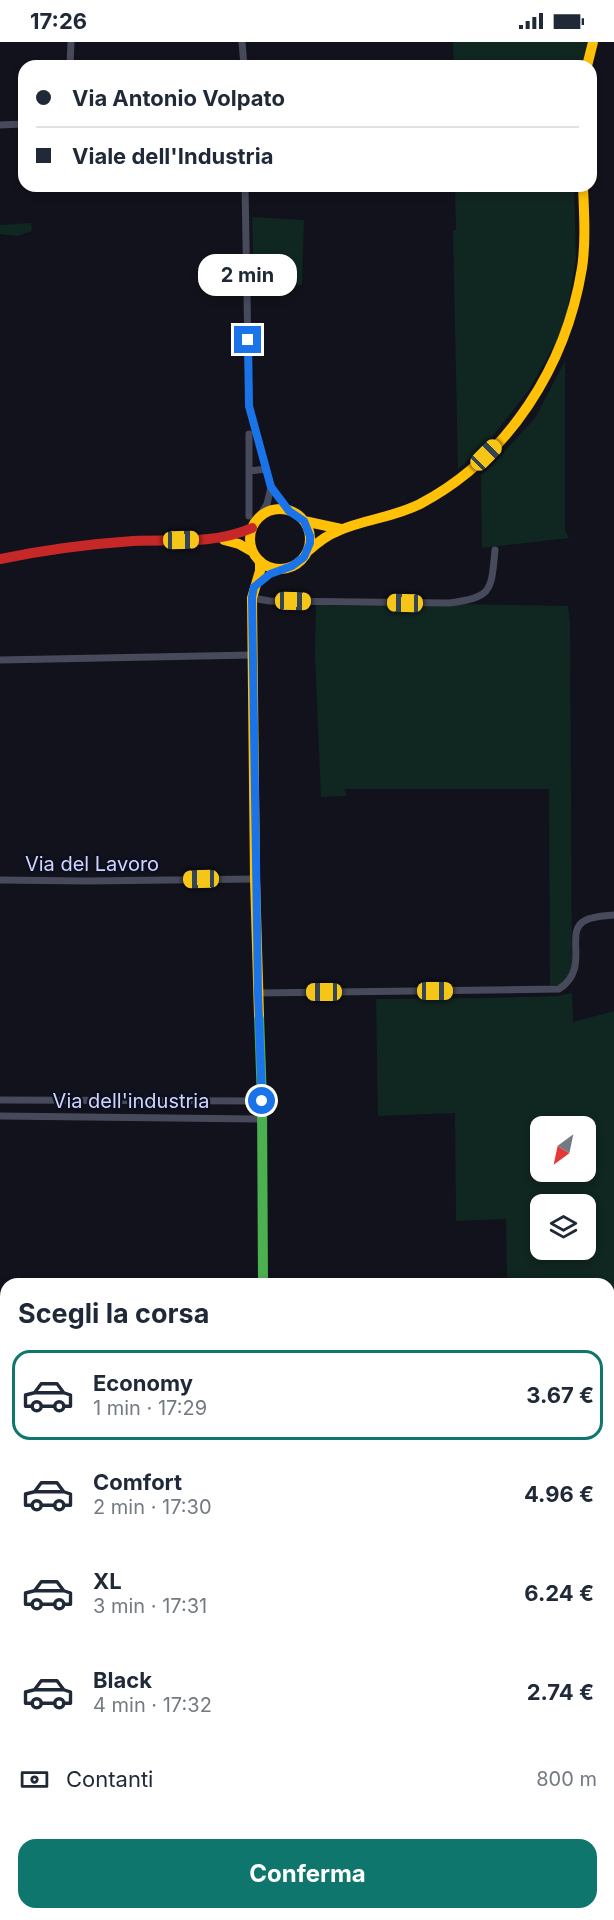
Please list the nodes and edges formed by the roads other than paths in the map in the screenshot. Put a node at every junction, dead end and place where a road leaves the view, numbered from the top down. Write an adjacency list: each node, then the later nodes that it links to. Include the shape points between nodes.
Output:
1 (71, 42): 4 (street)
2 (242, 42): 5 (street)
3 (593, 42): 6 (main road)
4 (70, 60)
5 (244, 60)
6 (588, 60)
7 (0, 124): 8 (street)
8 (18, 124)
9 (245, 192): 12 (street, via 249,406)
10 (583, 192): 18 (main road, via 582,268 574,302 562,343 523,416 477,465 431,497 404,512)
11 (249, 434): 13 (street)
12 (266, 469): 13 (street); 14 (street)
13 (249, 471): 16 (street)
14 (271, 487): 15 (street); 16 (street, via 267,504)
15 (289, 511): 16 (main road, via 273,510); 17 (main road)
16 (253, 521): 19 (main road, via 238,536); 22 (main road)
17 (304, 521): 18 (main road); 21 (main road, via 310,536)
18 (341, 529): 21 (main road)
19 (221, 539): 22 (main road); 23 (main road, via 121,542)
20 (495, 550): 26 (street, via 488,591 468,600 270,601)
21 (308, 551): 25 (main road)
22 (253, 552): 24 (main road)
23 (0, 559)
24 (260, 561): 25 (main road, via 275,568); 26 (main road)
25 (292, 566): 26 (main road, via 270,574)
26 (253, 592): 27 (main road)
27 (252, 655): 28 (street); 29 (main road)
28 (0, 660)
29 (255, 879): 30 (street, Via del Lavoro); 32 (main road)
30 (0, 880)
31 (614, 915): 32 (street, via 580,923 573,977 559,989)
32 (258, 993): 34 (main road)
33 (0, 1100): 34 (street, Via dell'industria)
34 (262, 1101): 36 (main road)
35 (0, 1116): 36 (street, Via dell'industria)
36 (262, 1119): 37 (main road)
37 (263, 1278)

